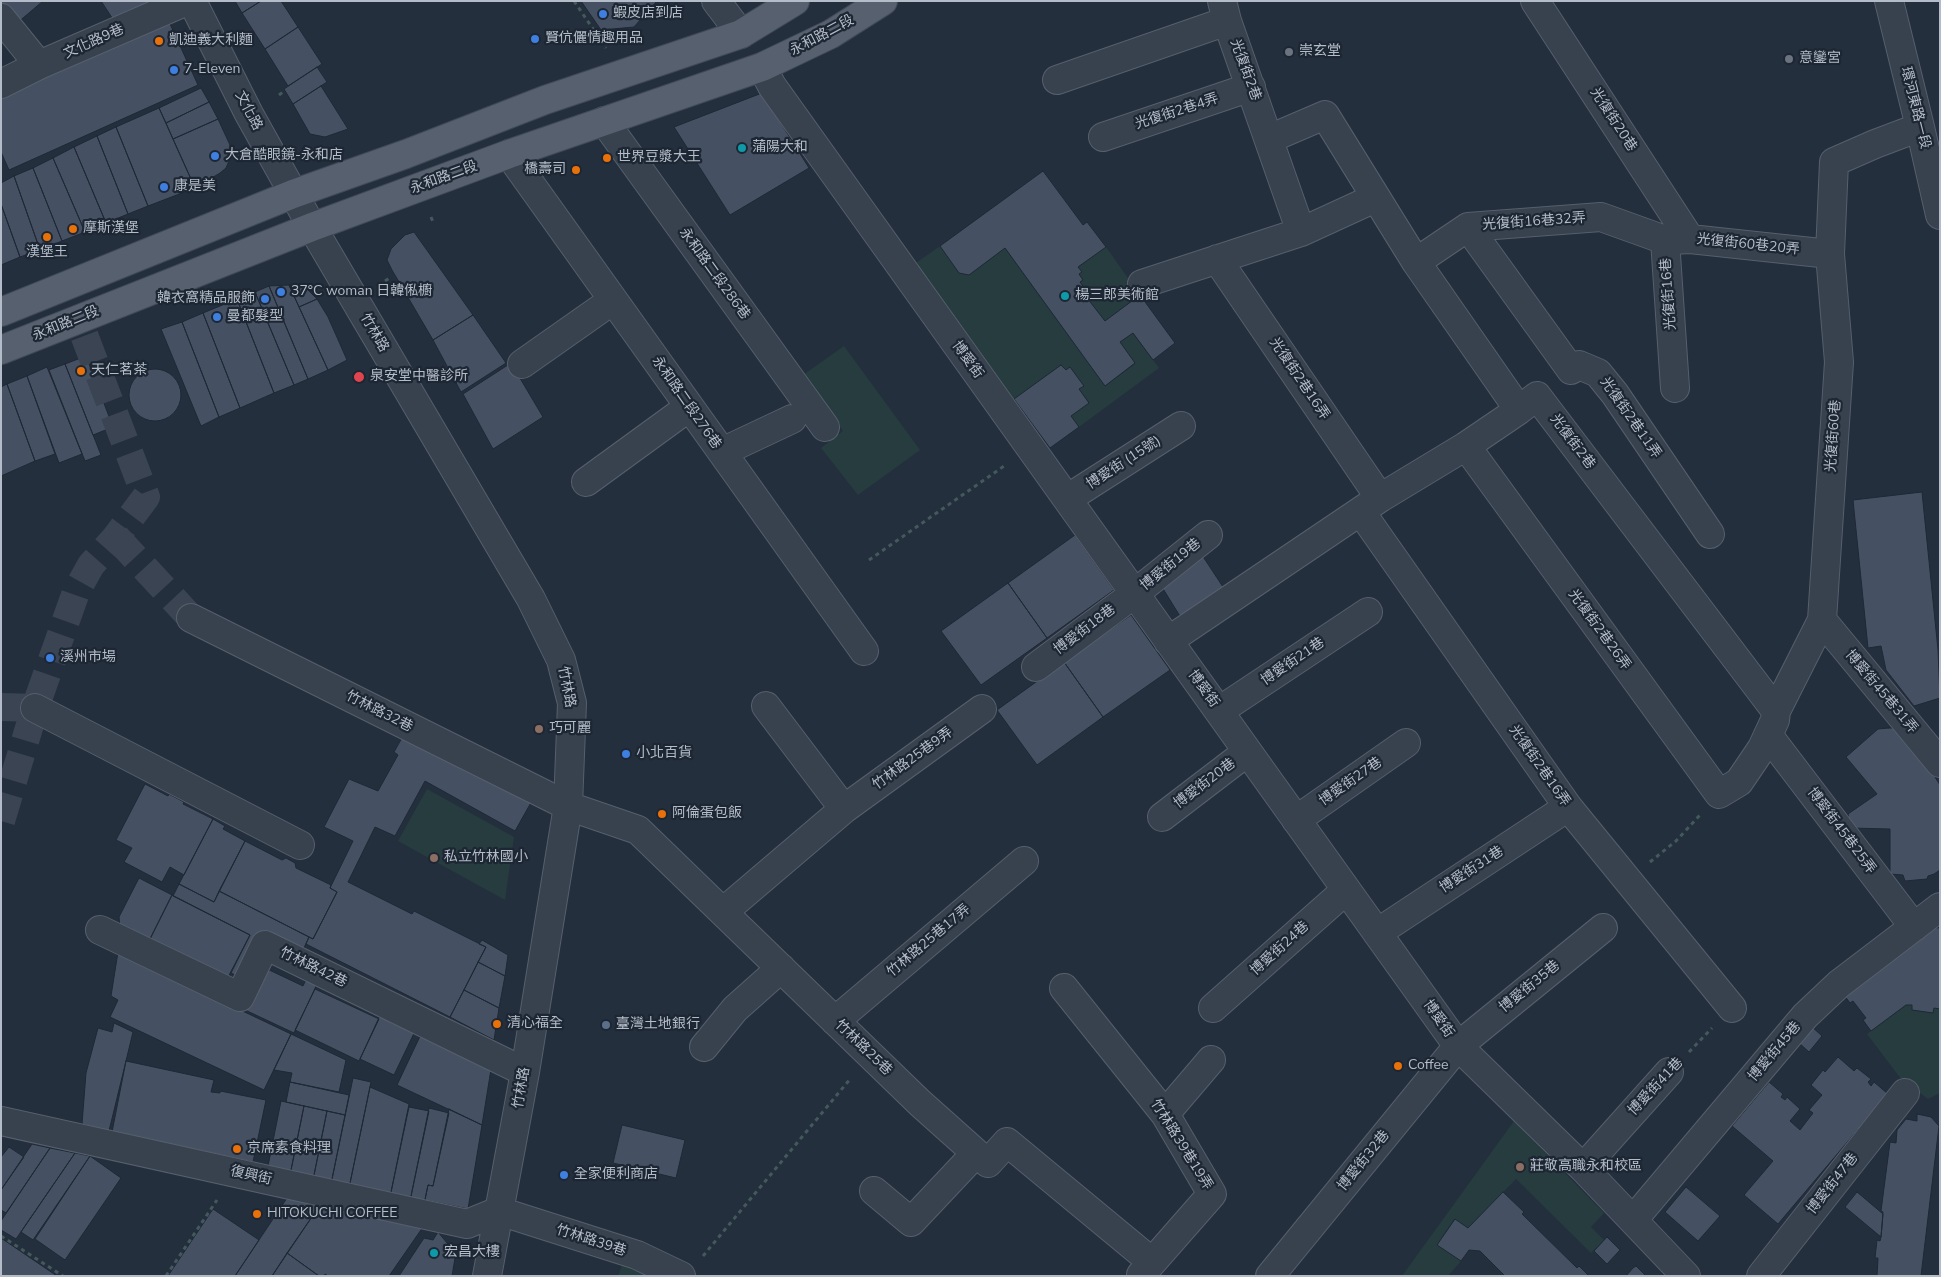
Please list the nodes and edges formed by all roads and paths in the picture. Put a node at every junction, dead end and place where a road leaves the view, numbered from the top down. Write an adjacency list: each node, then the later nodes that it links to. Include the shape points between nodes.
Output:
1 (574, 1): 13 (path)
2 (716, 1): 10 (street)
3 (883, 1): 12 (main road, 永和路二段, via 831,34)
4 (1535, 1): 33 (street, 光復街20巷)
5 (1889, 1): 20 (street, 環河東路一段)
6 (197, 3): 11 (street, 文化路9巷); 24 (street, 文化路, via 249,114)
7 (790, 4): 10 (main road)
8 (1225, 11): 14 (street); 16 (street, 光復街2巷)
9 (1, 18): 11 (street)
10 (741, 34): 13 (main road)
11 (40, 65): 15 (street, 文化路9巷)
12 (762, 67): 19 (main road, 永和路二段); 52 (street, 博愛街, via 772,86)
13 (625, 74): 24 (main road, via 545,100)
14 (1057, 80)
15 (1, 84)
16 (1251, 87): 21 (street, 光復街2巷4弄); 22 (street, 光復街2巷)
17 (283, 92): 18 (path)
18 (279, 95)
19 (604, 121): 23 (main road, 永和路二段); 50 (street, 永和路二段286巷)
20 (1920, 127): 26 (street, 環河東路一段); 34 (street, 光復街60巷, via 1834,162)
21 (1103, 137)
22 (1269, 139): 25 (street, 光復街2巷, via 1325,115); 32 (street, 光復街2巷)
23 (509, 154): 30 (main road, 永和路二段); 40 (street, 永和路二段276巷)
24 (293, 194): 30 (street, 竹林路); 41 (main road)
25 (1375, 198): 32 (street); 36 (street, 光復街2巷)
26 (1940, 215)
27 (431, 217): 29 (path)
28 (1600, 217): 31 (street, 光復街16巷32弄); 33 (street, 光復街16巷)
29 (433, 222)
30 (312, 227): 42 (main road, 永和路二段); 76 (street, 竹林路, via 532,599 561,660 572,703)
31 (1468, 227): 36 (street); 44 (street)
32 (1301, 232): 35 (street)
33 (1678, 240): 34 (street, 光復街60巷20弄); 45 (street, 光復街16巷)
34 (1830, 254): 63 (street, 光復街60巷, via 1839,362)
35 (1217, 259): 39 (street); 56 (street, 光復街2巷16弄)
36 (1416, 262): 46 (street, 光復街2巷)
37 (391, 277): 38 (path)
38 (385, 281)
39 (1142, 284)
40 (613, 300): 43 (street); 47 (street, 永和路二段276巷)
41 (1, 312)
42 (1, 350)
43 (522, 364)
44 (1571, 370): 46 (street); 57 (street, 光復街2巷11弄, via 1579,364 1598,373)
45 (1676, 388)
46 (1528, 403): 51 (street); 71 (street, 光復街2巷)
47 (690, 407): 53 (street, 永和路二段276巷); 54 (street)
48 (792, 419): 53 (street)
49 (1181, 426): 55 (street, 博愛街 (15號))
50 (825, 427)
51 (1466, 446): 56 (street); 75 (street, 光復街2巷26弄)
52 (1030, 448): 55 (street, 博愛街); 59 (path)
53 (722, 452): 65 (street, 永和路二段276巷)
54 (586, 482)
55 (1067, 500): 60 (street, 博愛街)
56 (1370, 505): 64 (street); 77 (street, 光復街2巷16弄)
57 (1710, 534)
58 (1208, 535): 60 (street, 博愛街19巷)
59 (868, 560)
60 (1134, 594): 64 (street, 博愛街); 66 (street, 博愛街18巷)
61 (1368, 612): 70 (street, 博愛街21巷)
62 (191, 618): 76 (street, 竹林路32巷)
63 (1822, 620): 71 (street, 光復街60巷); 74 (street, 博愛街45巷31弄)
64 (1168, 641): 70 (street, 博愛街)
65 (864, 652)
66 (1036, 667)
67 (766, 706): 78 (street)
68 (35, 708): 81 (street)
69 (982, 708): 78 (street, 竹林路25巷9弄)
70 (1218, 711): 73 (street, 博愛街)
71 (1772, 723): 75 (street, 光復街60巷, via 1762,748); 87 (street, 博愛街45巷25弄)
72 (1406, 743): 80 (street, 博愛街27巷)
73 (1247, 752): 79 (street, 博愛街20巷); 80 (street, 博愛街)
74 (1940, 763)
75 (1729, 788): 83 (path)
76 (568, 806): 86 (street, 竹林路25巷, via 638,830); 100 (street, 竹林路)
77 (1568, 807): 83 (street, 光復街2巷16弄); 90 (street, 博愛街31巷)
78 (844, 809): 86 (street, 竹林路25巷9弄)
79 (1162, 817)
80 (1296, 820): 84 (street, 博愛街)
81 (300, 845)
82 (1024, 861): 95 (street, 竹林路25巷17弄)
83 (1628, 881): 94 (street, 光復街2巷16弄)
84 (1346, 890): 90 (street, 博愛街); 93 (street, 博愛街24巷)
85 (1940, 907): 87 (street, 博愛街45巷)
86 (723, 912): 91 (street, 竹林路25巷)
87 (1914, 927): 110 (street, 博愛街45巷, via 1839,984 1805,1016)
88 (1603, 928): 96 (street, 博愛街35巷)
89 (100, 930): 100 (street, 竹林路42巷, via 240,998 265,945)
90 (1377, 933): 96 (street, 博愛街)
91 (781, 968): 95 (street, 竹林路25巷); 97 (street, via 735,1009)
92 (1064, 988): 103 (street, 竹林路39巷19弄)
93 (1213, 1008)
94 (1732, 1008): 101 (path, 博愛街41巷)
95 (835, 1021): 98 (street, 竹林路25巷)
96 (1458, 1046): 106 (street, 博愛街); 117 (street, 博愛街32巷)
97 (704, 1047)
98 (870, 1055): 105 (street, 竹林路25巷); 112 (path)
99 (1211, 1060): 103 (street)
100 (525, 1072): 109 (street, 竹林路)
101 (1669, 1072): 106 (street, 博愛街41巷)
102 (1904, 1093): 119 (street, 博愛街47巷)
103 (1165, 1114): 113 (street, 竹林路39巷19弄, via 1212,1194)
104 (1, 1121): 107 (street, 復興街)
105 (976, 1153): 108 (street, via 911,1222); 113 (street, via 988,1163 1007,1142)
106 (1583, 1168): 110 (street, 博愛街)
107 (236, 1172): 109 (street, 復興街, via 467,1224); 115 (path)
108 (874, 1191)
109 (499, 1211): 112 (street, 竹林路39巷, via 637,1255); 116 (street, 竹林路)
110 (1633, 1220): 118 (street, 博愛街)
111 (1, 1236): 114 (path)
112 (690, 1268)
113 (1146, 1269)
114 (63, 1276)
115 (166, 1276)
116 (487, 1276)
117 (1270, 1276)
118 (1686, 1276)
119 (1761, 1276)

